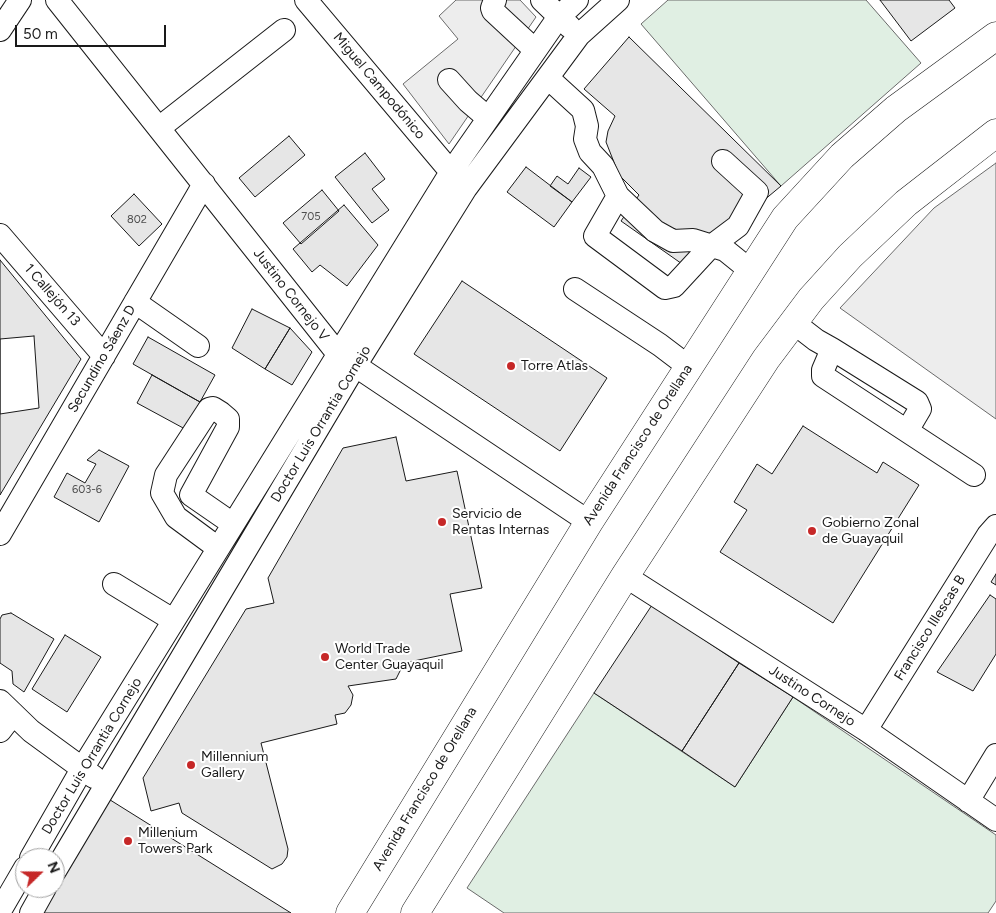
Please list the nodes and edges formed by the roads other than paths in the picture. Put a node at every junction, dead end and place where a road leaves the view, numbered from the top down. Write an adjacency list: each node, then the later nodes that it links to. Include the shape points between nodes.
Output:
1 (20, 0): 9 (street)
2 (57, 0): 17 (street, Justino Cornejo V)
3 (306, 0): 20 (street, Miguel Campodónico)
4 (495, 0): 13 (street, via 493,11)
5 (542, 0): 8 (street)
6 (577, 0): 8 (street, Doctor Luis Orrantia Cornejo)
7 (618, 0): 11 (street, Doctor Luis Orrantia Cornejo)
8 (558, 18): 11 (street); 13 (street, Doctor Luis Orrantia Cornejo)
9 (0, 30)
10 (284, 30): 17 (street)
11 (579, 35): 14 (street, Doctor Luis Orrantia Cornejo)
12 (996, 36): 25 (main road, Avenida Francisco de Orellana, via 896,108 842,156 785,218)
13 (535, 50): 16 (street, Doctor Luis Orrantia Cornejo)
14 (548, 78): 22 (street, via 583,110 587,126 585,139 590,152 603,166); 32 (street, Doctor Luis Orrantia Cornejo, via 466,188)
15 (449, 80): 16 (street)
16 (488, 118): 20 (street, Doctor Luis Orrantia Cornejo)
17 (159, 128): 21 (street, Justino Cornejo V)
18 (996, 133): 28 (main road, via 906,203 850,256)
19 (722, 161): 24 (street, via 757,192 738,226)
20 (451, 172): 32 (street, Doctor Luis Orrantia Cornejo)
21 (204, 184): 27 (street, Secundino Sáenz D); 32 (street, Justino Cornejo V)
22 (618, 196): 24 (street, via 655,232 673,241 693,240); 24 (street, via 595,236 665,288 674,286)
23 (0, 235): 31 (street, 1 Callejón 13)
24 (710, 247): 25 (street, via 725,250)
25 (751, 271): 33 (main road, Avenida Francisco de Orellana)
26 (575, 289): 33 (street)
27 (136, 302): 29 (street); 31 (street, Secundino Sáenz D)
28 (794, 323): 30 (street); 43 (main road, via 766,360)
29 (198, 346)
30 (832, 349): 34 (street, via 823,376); 34 (street, via 917,402 920,409)
31 (104, 356): 41 (street, Secundino Sáenz D)
32 (347, 360): 38 (street, Justino Cornejo V); 39 (street, Doctor Luis Orrantia Cornejo); 50 (street, Doctor Luis Orrantia Cornejo)
33 (689, 367): 38 (main road, Avenida Francisco de Orellana)
34 (907, 431): 35 (street)
35 (974, 475)
36 (191, 495): 37 (street); 37 (street, via 228,428 228,419 213,408 208,409 166,475 162,493); 39 (street)
37 (176, 517): 42 (street)
38 (589, 522): 59 (main road, Avenida Francisco de Orellana)
39 (233, 524): 42 (street, Doctor Luis Orrantia Cornejo)
40 (996, 526): 47 (street, Francisco Illescas B)
41 (0, 534)
42 (218, 548): 45 (street, Doctor Luis Orrantia Cornejo)
43 (625, 576): 47 (street, Justino Cornejo); 60 (main road)
44 (114, 584): 45 (street)
45 (173, 620): 49 (street, Doctor Luis Orrantia Cornejo)
46 (4, 715): 49 (street)
47 (866, 730): 51 (street, Justino Cornejo)
48 (996, 755): 51 (street)
49 (82, 769): 50 (street); 53 (street, Doctor Luis Orrantia Cornejo)
50 (105, 785): 54 (street, Doctor Luis Orrantia Cornejo)
51 (968, 802): 52 (street, Justino Cornejo)
52 (996, 820)
53 (37, 848)
54 (65, 854)
55 (15, 885): 57 (street)
56 (39, 898): 58 (street)
57 (0, 911)
58 (31, 913)
59 (350, 913)
60 (415, 913)

